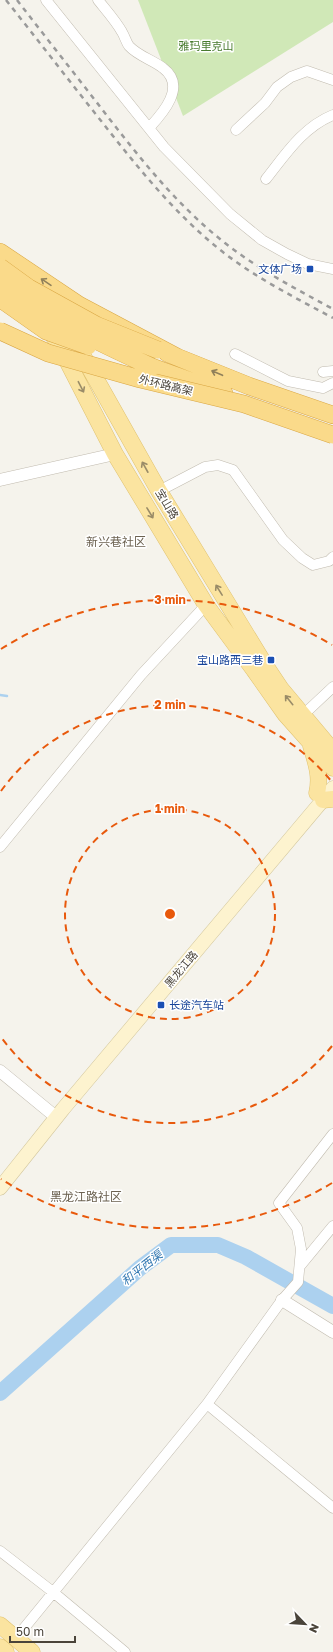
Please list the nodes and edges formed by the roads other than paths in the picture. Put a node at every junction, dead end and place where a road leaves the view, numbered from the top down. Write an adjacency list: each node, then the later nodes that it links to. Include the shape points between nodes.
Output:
1 (46, 0): 5 (street)
2 (98, 0): 5 (street, via 122,32 128,45 164,68 170,76 173,87 171,99 164,112)
3 (333, 80): 6 (street, via 307,72 291,77 277,87 265,103)
4 (333, 115): 7 (street, via 323,119 298,139)
5 (149, 128): 11 (street, via 164,147 230,214 262,240 308,264)
6 (236, 130)
7 (266, 179)
8 (0, 252): 18 (highway, one-way to 8, via 79,305)
9 (0, 260): 27 (main road, 宝山路, one-way to 9, via 58,312)
10 (0, 267): 18 (highway, bridge, via 29,288 96,325)
11 (333, 269)
12 (0, 277): 25 (main road, 宝山路, one-way to 25, via 45,323)
13 (0, 285): 19 (highway, bridge, via 90,338)
14 (0, 298): 19 (highway, bridge, via 46,331)
15 (0, 322): 22 (highway, 外环路高架, via 45,342 240,394)
16 (0, 331): 24 (highway, 外环路高架, bridge, via 48,353 244,404)
17 (235, 354): 20 (street, via 288,381 323,388)
18 (177, 357): 21 (highway, one-way to 18, via 249,386)
19 (152, 367): 23 (highway)
20 (333, 383)
21 (333, 415)
22 (333, 426)
23 (333, 430)
24 (333, 436)
25 (115, 454): 26 (street); 29 (main road, 宝山路, one-way to 29)
26 (0, 480)
27 (159, 492): 28 (street, via 205,468 218,466 232,470 283,540 302,558 313,565 329,561); 31 (main road, 宝山路, one-way to 27, via 277,683)
28 (333, 557)
29 (206, 605): 32 (main road, 宝山路, via 285,714); 37 (street, via 141,675)
30 (333, 686): 31 (street)
31 (302, 716): 33 (main road, 宝山路)
32 (310, 743): 34 (main road, 宝山路); 36 (main road)
33 (333, 751)
34 (333, 768)
35 (333, 774): 36 (main road, 黑龙江路)
36 (326, 795): 39 (main road, 黑龙江路)
37 (0, 847)
38 (0, 1071): 39 (street)
39 (53, 1114): 41 (main road, 黑龙江路); 42 (main road, 黑龙江路)
40 (333, 1134): 44 (street, via 279,1203 297,1228 301,1249)
41 (0, 1173)
42 (0, 1188)
43 (333, 1226): 44 (street)
44 (300, 1266): 45 (street, via 298,1282)
45 (282, 1300): 46 (street); 47 (street)
46 (333, 1332)
47 (207, 1404): 48 (street); 50 (street)
48 (333, 1508)
49 (0, 1551): 50 (street)
50 (53, 1592): 52 (street); 56 (street)
51 (0, 1625): 52 (main road)
52 (16, 1638): 55 (main road)
53 (0, 1647): 54 (main road)
54 (6, 1652)
55 (32, 1652)
56 (125, 1652)

